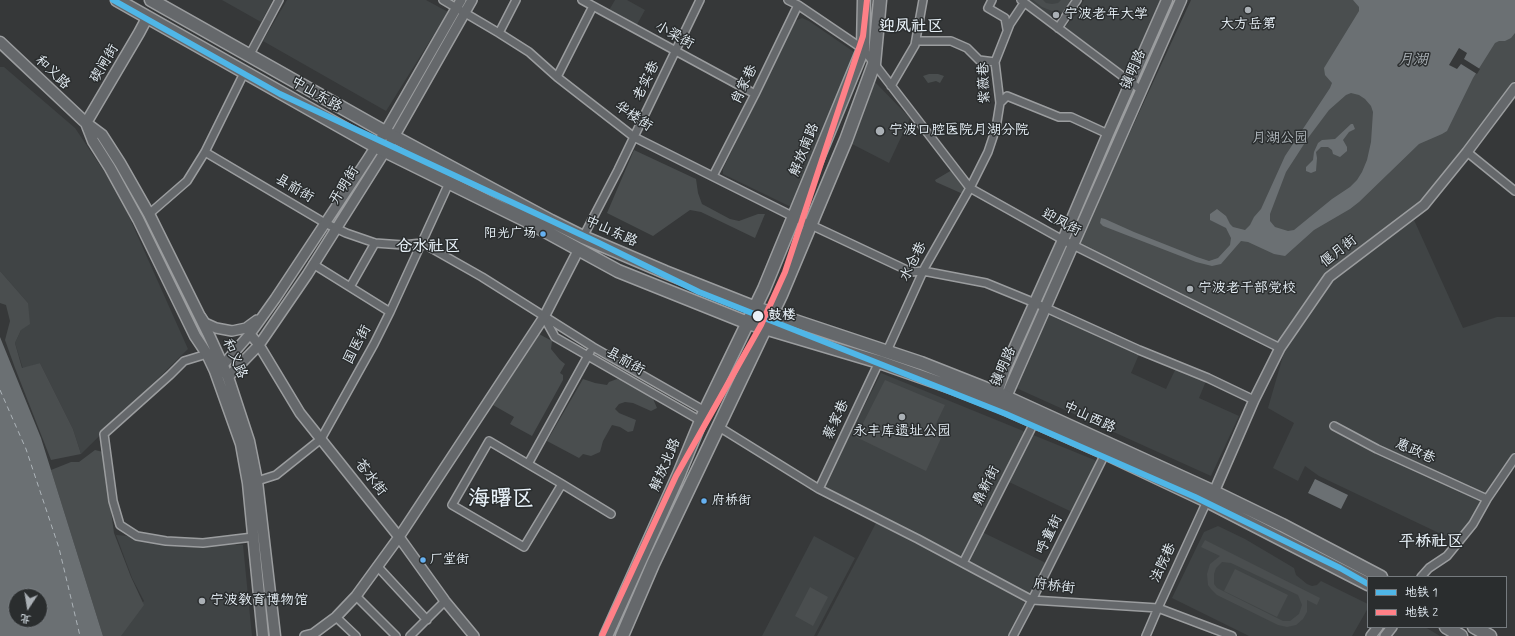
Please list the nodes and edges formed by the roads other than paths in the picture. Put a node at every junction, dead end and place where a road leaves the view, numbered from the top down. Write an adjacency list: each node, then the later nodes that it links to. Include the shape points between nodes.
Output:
1 (117, 0): 21 (main road, 中山东路)
2 (151, 0): 29 (main road, 中山东路)
3 (279, 0): 29 (street)
4 (442, 0): 20 (street, 华楼街)
5 (472, 0): 20 (street, 开明街)
6 (516, 0): 24 (street)
7 (582, 0): 19 (street, 小梁街)
8 (700, 0): 28 (street, 老实巷)
9 (788, 0): 18 (street, 迎凤街)
10 (864, 0): 27 (main road, 解放南路)
11 (880, 0): 31 (main road)
12 (923, 0): 25 (street)
13 (992, 0): 23 (street, via 988,8 1005,18)
14 (1077, 0): 22 (street)
15 (1167, 0): 34 (main road, 镇明路)
16 (1181, 0): 37 (main road, 镇明路)
17 (1023, 1): 22 (street); 23 (street, 紫薇巷)
18 (798, 5): 27 (street, 迎凤街); 38 (street, 肖家巷)
19 (593, 6): 28 (street, 小梁街); 33 (street)
20 (461, 7): 24 (street, 华楼街); 41 (street, 开明街)
21 (147, 18): 32 (main road, 中山东路); 40 (main road, 碶闸街)
22 (1058, 28): 34 (street)
23 (1008, 29): 30 (street, 紫薇巷)
24 (499, 33): 33 (street, 华楼街, via 528,52)
25 (916, 41): 30 (street, via 951,42 966,48 979,60); 35 (street)
26 (0, 42): 40 (main road, 和义路)
27 (863, 50): 31 (street, 迎凤街); 52 (main road, 解放南路)
28 (675, 52): 38 (street, 小梁街); 43 (street, 老实巷)
29 (248, 56): 41 (main road, 中山东路)
30 (994, 62): 39 (street, 紫薇巷)
31 (874, 64): 35 (street, 迎凤街); 54 (main road, via 846,140)
32 (244, 72): 44 (main road, 中山东路); 45 (street)
33 (557, 77): 43 (street, 华楼街)
34 (1130, 82): 37 (street); 42 (main road, 镇明路)
35 (891, 86): 49 (street, 迎凤街)
36 (1515, 88): 46 (street, 偃月街)
37 (1141, 90): 57 (main road, 镇明路)
38 (755, 94): 47 (street, 肖家巷)
39 (1000, 103): 42 (street, via 1007,96 1059,117 1071,117); 49 (street, 紫薇巷, via 996,128 988,152)
40 (86, 123): 51 (main road, 和义路, via 102,135); 79 (main road, 和义路, via 93,141 138,219 195,336)
41 (390, 134): 44 (street, 开明街); 56 (main road, 中山东路)
42 (1108, 134): 57 (main road, 镇明路)
43 (634, 137): 47 (street, 华楼街); 56 (street, 老实巷)
44 (380, 148): 48 (main road, 中山东路); 53 (street, 开明街); 55 (street, 开明街)
45 (205, 152): 51 (street, via 187,181); 53 (street, 县前街)
46 (1467, 152): 50 (street); 77 (street, 偃月街, via 1424,205 1329,277)
47 (713, 176): 52 (street, 华楼街)
48 (449, 183): 59 (street, 国医街); 60 (main road, 中山东路)
49 (970, 188): 57 (street, 迎凤街); 62 (street, 水仓巷)
50 (1515, 191)
51 (149, 214): 68 (main road, 和义路)
52 (794, 217): 54 (street, 华楼街); 65 (main road, 解放南路)
53 (325, 223): 55 (street, 县前街); 69 (street, 开明街)
54 (810, 225): 62 (street, 华楼街, via 911,272); 70 (main road)
55 (336, 229): 58 (street, 县前街); 61 (street, 开明街)
56 (583, 237): 65 (main road, 中山东路)
57 (1068, 242): 64 (main road, 镇明路); 66 (main road, 镇明路); 77 (street, 迎凤街)
58 (374, 243): 59 (street, 县前街); 63 (street)
59 (422, 243): 67 (street, 国医街); 71 (street, 县前街, via 482,277)
60 (579, 249): 71 (street); 72 (main road, 中山东路, via 618,271)
61 (313, 264): 63 (street); 75 (street, 开明街)
62 (923, 271): 64 (street, 华楼街, via 986,283); 78 (street, 水仓巷)
63 (350, 287): 67 (street)
64 (1035, 303): 66 (street, 华楼街); 84 (main road, 镇明路)
65 (756, 308): 70 (main road, 中山东路); 72 (main road, 解放北路)
66 (1045, 308): 84 (main road, 镇明路); 85 (street, 华楼街)
67 (390, 312): 90 (street, 国医街)
68 (199, 314): 69 (street, via 205,323 232,331 246,328); 82 (main road, 和义路)
69 (264, 314): 74 (street, 开明街)
70 (772, 314): 73 (main road); 78 (main road, 中山西路)
71 (544, 317): 76 (street, 县前街); 80 (street, 县前街, via 555,337); 101 (street)
72 (748, 323): 73 (main road, 中山东路); 86 (main road, 解放北路)
73 (765, 329): 81 (main road, 中山西路); 89 (main road)
74 (250, 334): 75 (street, 苍水街); 82 (street, 开明街)
75 (259, 344): 83 (street, 开明街); 90 (street, 苍水街, via 300,413)
76 (593, 347): 80 (street); 86 (street, 县前街)
77 (1280, 348): 85 (street, 偃月街)
78 (887, 351): 84 (main road, 中山西路, via 961,378)
79 (207, 354): 94 (main road, 和义路); 100 (street, via 184,361 104,434 113,501 120,525 137,536 203,543)
80 (588, 356): 86 (street, 县前街); 93 (street)
81 (879, 362): 84 (main road, 中山西路, via 956,389); 96 (street, 蔡家巷)
82 (223, 365): 83 (main road, 和义路)
83 (228, 378): 94 (main road, 和义路, via 250,441)
84 (1000, 398): 87 (main road, 中山西路); 91 (main road, 中山西路)
85 (1254, 400): 97 (street, 偃月街)
86 (703, 416): 124 (main road, 解放北路)
87 (1035, 421): 91 (main road, 中山西路); 102 (street, 鼎新街)
88 (1334, 426): 98 (street, 惠政巷, via 1377,449)
89 (719, 427): 96 (street, 府桥街); 125 (main road, via 653,564)
90 (321, 439): 94 (street, 国医街, via 276,475); 101 (street, 苍水街)
91 (1107, 448): 97 (main road, 中山西路); 108 (street, 呼童街)
92 (1515, 458): 98 (street)
93 (528, 464): 95 (street); 95 (street, via 489,440 452,504 524,547)
94 (253, 482): 100 (main road, 和义路); 118 (main road, 和义路)
95 (562, 484): 99 (street)
96 (819, 490): 102 (street, 府桥街)
97 (1211, 496): 104 (main road, 中山西路, via 1282,525); 106 (main road, 中山西路); 110 (street, 法院巷)
98 (1487, 499): 105 (street, via 1473,524 1447,556)
99 (611, 514)
100 (253, 537): 117 (main road, 和义路)
101 (399, 537): 103 (street); 109 (street, 苍水街)
102 (963, 563): 108 (street, 府桥街)
103 (378, 567): 107 (street); 112 (street)
104 (1379, 576)
105 (1422, 576)
106 (1367, 583)
107 (356, 596): 111 (street); 121 (street)
108 (1032, 600): 110 (street, 府桥街); 126 (street, 呼童街)
109 (445, 601): 112 (street); 123 (street, 苍水街)
110 (1158, 608): 127 (street, 法院巷); 128 (street, 府桥街)
111 (336, 617): 119 (street, via 313,634); 120 (street)
112 (427, 620): 122 (street)
113 (1377, 628): 129 (street)
114 (1391, 628): 130 (street)
115 (1448, 628): 131 (main road)
116 (1476, 628): 132 (main road)
117 (263, 636)
118 (275, 636)
119 (305, 636)
120 (356, 636)
121 (396, 636)
122 (410, 636)
123 (474, 636)
124 (606, 636)
125 (622, 636)
126 (1013, 636)
127 (1146, 636)
128 (1232, 636)
129 (1371, 636)
130 (1385, 636)
131 (1461, 636)
132 (1490, 636)

